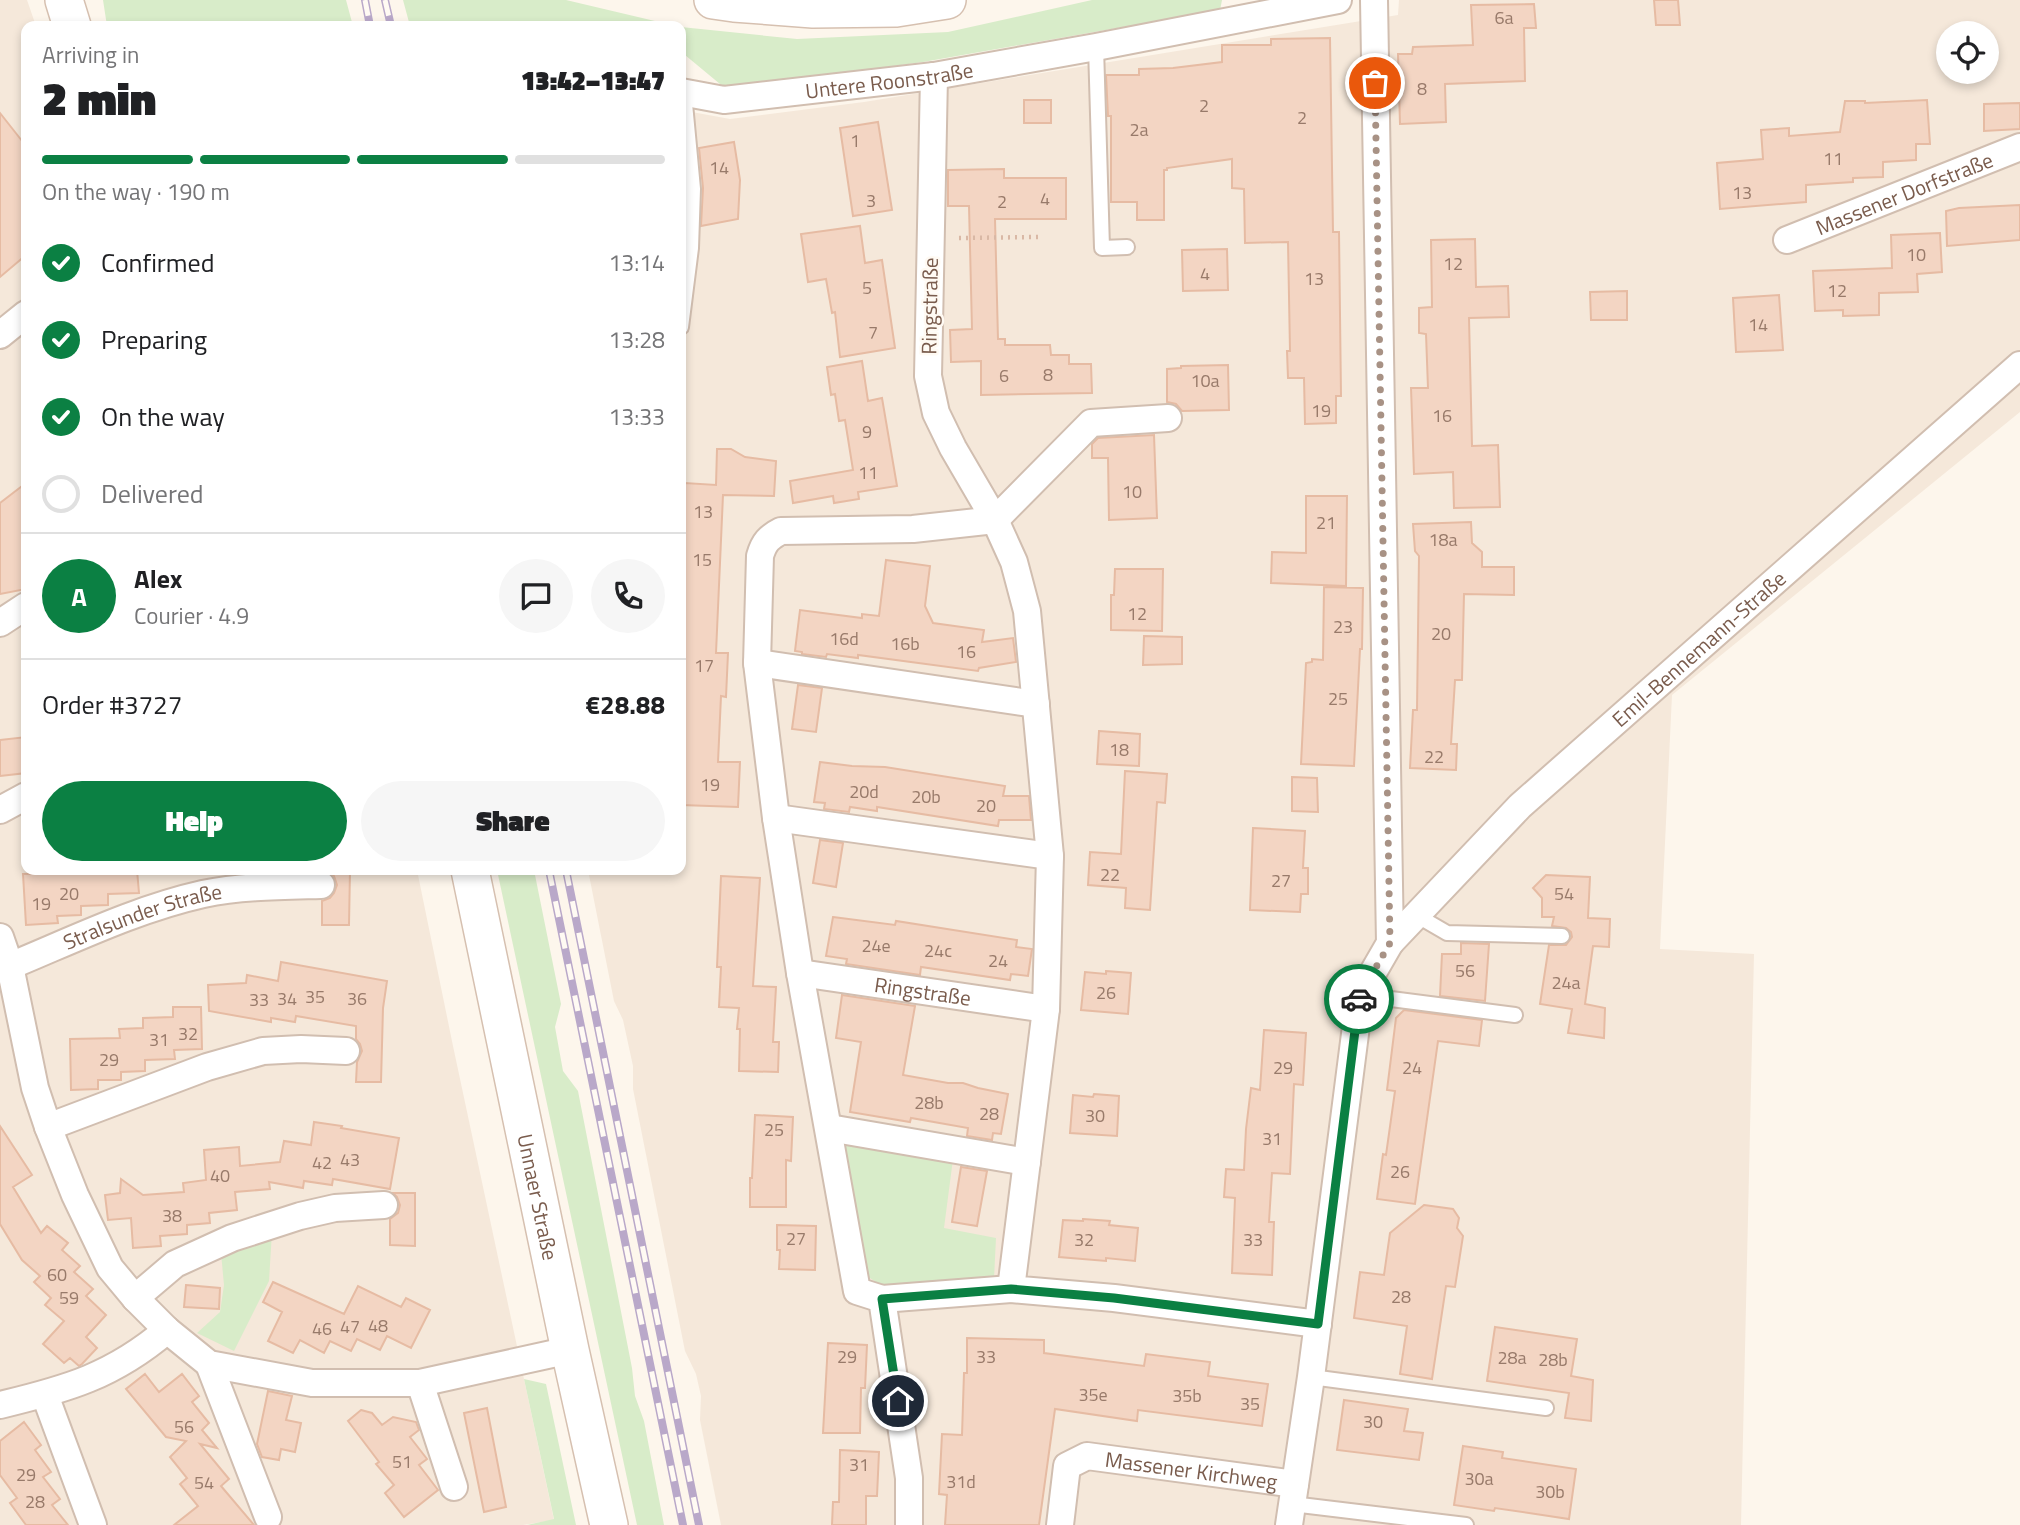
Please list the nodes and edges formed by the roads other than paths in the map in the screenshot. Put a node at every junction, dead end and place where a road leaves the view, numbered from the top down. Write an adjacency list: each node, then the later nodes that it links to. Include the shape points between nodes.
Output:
1 (713, 0): 2 (main road, via 813,9 896,8)
2 (947, 0)
3 (1338, 0): 5 (street, Untere Roonstraße)
4 (1374, 0): 31 (street)
5 (1096, 47): 6 (street, Untere Roonstraße); 11 (lane, via 1102,248)
6 (934, 76): 7 (street, Untere Roonstraße, via 724,100); 17 (street, Ringstraße, via 928,376 936,413)
7 (686, 94)
8 (686, 122): 12 (lane, via 693,189)
9 (2020, 147): 10 (street, Massener Dorfstraße)
10 (1787, 240)
11 (1127, 247)
12 (686, 288)
13 (21, 318): 14 (street)
14 (0, 335)
15 (2020, 365): 28 (street, Emil-Bennemann-Straße, via 1520,806)
16 (1168, 418): 17 (street, via 1091,422)
17 (995, 520): 20 (street, via 913,529 781,531 771,536 760,556); 21 (street, Ringstraße, via 1014,562 1027,611)
18 (21, 609): 19 (street)
19 (0, 623)
20 (757, 663): 21 (street); 24 (street)
21 (1036, 704): 25 (street, Ringstraße)
22 (21, 799): 23 (street)
23 (0, 810)
24 (776, 818): 25 (street); 33 (street)
25 (1050, 856): 35 (street, Ringstraße)
26 (471, 875): 47 (main road, Unnaer Straße)
27 (321, 885): 32 (street, Stralsunder Straße, via 203,894 139,912)
28 (1416, 915): 29 (lane, via 1447,933); 31 (street, Emil-Bennemann-Straße)
29 (1562, 936)
30 (0, 937): 32 (street)
31 (1390, 943): 34 (street, Massener Kirchweg)
32 (10, 966): 38 (street, via 35,1088)
33 (800, 973): 35 (street, Ringstraße); 39 (street)
34 (1360, 995): 36 (lane); 45 (street, Massener Kirchweg)
35 (1046, 1009): 40 (street, Ringstraße)
36 (1515, 1014)
37 (346, 1051): 38 (street, via 263,1051 207,1067)
38 (48, 1127): 43 (street, via 110,1268)
39 (829, 1128): 40 (street); 44 (street, via 858,1291)
40 (1027, 1162): 42 (street, Ringstraße)
41 (384, 1205): 43 (street, via 335,1208 232,1238 176,1264)
42 (1011, 1289): 44 (street); 45 (street)
43 (135, 1298): 46 (street)
44 (882, 1299): 59 (street, via 909,1478)
45 (1318, 1324): 49 (street, Massener Kirchweg)
46 (167, 1330): 48 (street); 51 (street, via 114,1368)
47 (570, 1350): 50 (street); 58 (main road, Unnaer Straße)
48 (209, 1364): 50 (street, via 312,1383); 56 (street)
49 (1311, 1377): 53 (lane); 55 (street, Massener Kirchweg)
50 (420, 1383): 54 (street)
51 (45, 1395): 52 (street); 57 (street)
52 (0, 1405)
53 (1546, 1408)
54 (454, 1487)
55 (1292, 1504): 60 (street, Massener Kirchweg, via 1087,1456 1067,1466); 61 (lane)
56 (268, 1517)
57 (93, 1525)
58 (609, 1525)
59 (909, 1525)
60 (1060, 1525)
61 (1466, 1525)

